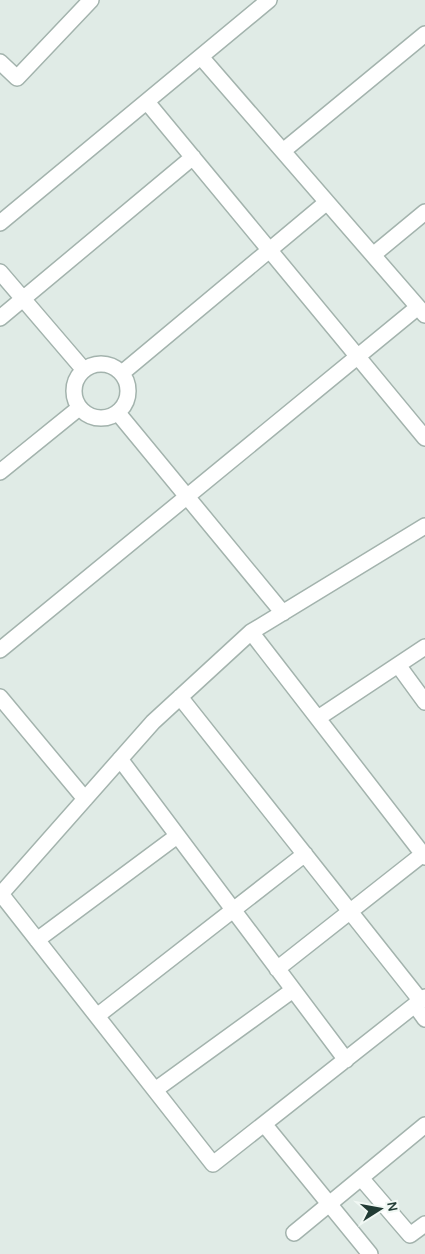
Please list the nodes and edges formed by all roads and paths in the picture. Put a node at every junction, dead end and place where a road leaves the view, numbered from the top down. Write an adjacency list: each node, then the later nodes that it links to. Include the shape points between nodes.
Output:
1 (92, 0): 5 (street, via 17,78)
2 (269, 0): 4 (street)
3 (425, 34): 7 (street)
4 (201, 57): 6 (street); 7 (street)
5 (0, 62)
6 (147, 102): 8 (street); 11 (street)
7 (283, 151): 9 (street)
8 (193, 157): 12 (street); 15 (street)
9 (327, 202): 12 (street); 13 (street)
10 (425, 212): 13 (street)
11 (0, 223)
12 (270, 250): 18 (street); 20 (street)
13 (373, 256): 16 (street)
14 (0, 272): 15 (street)
15 (23, 299): 17 (street); 19 (street)
16 (422, 311): 18 (street)
17 (0, 318)
18 (358, 357): 23 (street); 25 (street)
19 (84, 370): 20 (street, via 105,364); 21 (street, via 75,381 73,391)
20 (122, 373): 22 (street, via 128,389 127,398)
21 (79, 408): 22 (street, via 94,418); 24 (street)
22 (118, 413): 25 (street)
23 (425, 438)
24 (0, 472)
25 (187, 497): 27 (street); 30 (street)
26 (425, 526): 27 (street)
27 (283, 613): 28 (street)
28 (251, 632): 33 (street); 35 (street)
29 (425, 648): 31 (street)
30 (0, 650)
31 (398, 665): 34 (street); 35 (street)
32 (0, 697): 37 (street)
33 (180, 697): 36 (street); 39 (street)
34 (425, 702)
35 (318, 718): 40 (street)
36 (120, 759): 37 (street); 38 (street)
37 (85, 799): 41 (street)
38 (177, 836): 42 (street); 44 (street)
39 (304, 854): 42 (street); 43 (street)
40 (424, 856): 43 (street)
41 (0, 895): 44 (street)
42 (233, 910): 45 (street); 48 (street)
43 (350, 910): 45 (street); 47 (street)
44 (37, 940): 48 (street)
45 (277, 969): 46 (street)
46 (293, 990): 50 (street); 51 (street)
47 (420, 1001): 49 (street); 50 (street)
48 (97, 1016): 51 (street)
49 (425, 1018)
50 (346, 1060): 52 (street)
51 (155, 1090): 52 (street, via 213,1164)
52 (264, 1124): 55 (street)
53 (425, 1125): 54 (street)
54 (361, 1178): 55 (street); 56 (street, via 410,1235)
55 (330, 1204): 57 (street); 58 (street)
56 (425, 1224)
57 (294, 1233)
58 (370, 1254)

